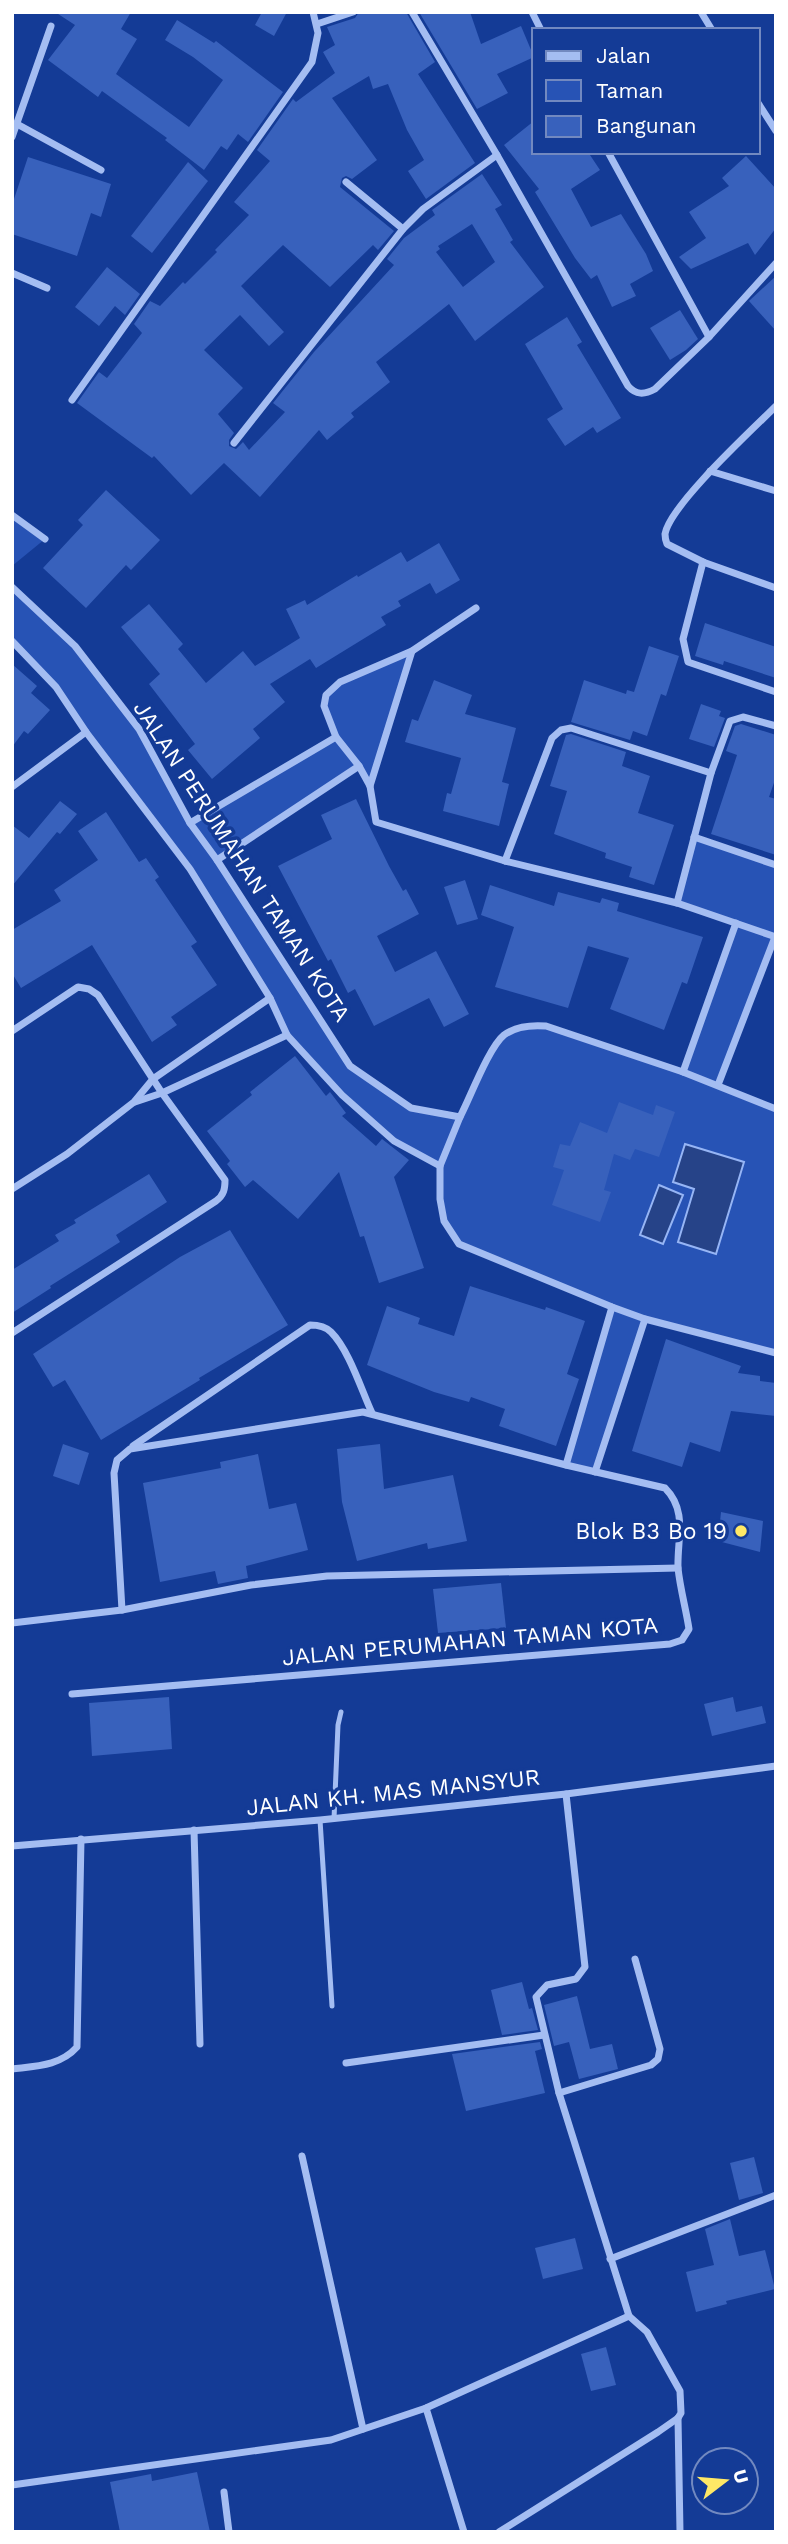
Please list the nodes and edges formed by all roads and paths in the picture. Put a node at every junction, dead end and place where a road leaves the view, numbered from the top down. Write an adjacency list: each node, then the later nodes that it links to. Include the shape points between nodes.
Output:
1 (313, 12): 6 (street)
2 (353, 12): 6 (street)
3 (412, 12): 15 (street)
4 (532, 12): 8 (street)
5 (701, 12): 9 (street)
6 (317, 24): 23 (street, via 312,62)
7 (51, 26): 11 (street)
8 (540, 28)
9 (711, 28)
10 (760, 106): 12 (street)
11 (17, 124): 13 (street); 16 (street)
12 (776, 131)
13 (12, 136)
14 (609, 154): 22 (street)
15 (497, 155): 18 (street); 22 (street, via 631,390 638,394 655,389)
16 (101, 170)
17 (346, 182): 18 (street)
18 (403, 229): 25 (street)
19 (776, 263): 22 (street)
20 (12, 273): 21 (street)
21 (47, 288)
22 (709, 337)
23 (72, 400)
24 (776, 406): 26 (street)
25 (234, 443)
26 (710, 471): 27 (street); 30 (street, via 665,535 667,544)
27 (776, 492)
28 (12, 514): 29 (street)
29 (45, 539)
30 (703, 562): 32 (street); 36 (street, via 683,639 688,662)
31 (12, 587): 44 (street, JALAN PERUMAHAN TAMAN KOTA, via 75,646 139,729)
32 (776, 589)
33 (476, 608): 35 (street)
34 (12, 641): 38 (street, via 56,687)
35 (412, 650): 39 (street, via 340,682 326,695 324,706); 42 (street)
36 (776, 692)
37 (776, 726): 41 (street, via 743,717 730,721)
38 (86, 732): 43 (street); 52 (street, via 190,869)
39 (336, 737): 40 (street); 44 (street)
40 (359, 766): 42 (street); 46 (street)
41 (711, 773): 45 (street); 47 (street, via 571,728 561,730 552,738)
42 (370, 786): 47 (street, via 376,822)
43 (12, 787)
44 (190, 823): 46 (street, JALAN PERUMAHAN TAMAN KOTA)
45 (694, 837): 48 (street); 49 (street)
46 (217, 860): 61 (street, JALAN PERUMAHAN TAMAN KOTA, via 350,1066 411,1108)
47 (505, 861): 49 (street)
48 (776, 865)
49 (677, 903): 50 (street)
50 (736, 923): 51 (street); 55 (street)
51 (776, 937): 57 (street)
52 (270, 998): 54 (street); 56 (street)
53 (12, 1031): 56 (street, via 78,987 89,989 104,1002)
54 (286, 1035): 58 (street); 62 (street, via 342,1096 394,1140)
55 (683, 1072): 57 (street); 61 (street, via 534,1025 505,1035 496,1045)
56 (153, 1079): 58 (street); 59 (street)
57 (718, 1085): 60 (street)
58 (162, 1093): 59 (street); 66 (street, via 225,1180 223,1194)
59 (134, 1102): 63 (street)
60 (776, 1109)
61 (460, 1116): 62 (street)
62 (440, 1166): 64 (street, via 441,1211 459,1244)
63 (12, 1189)
64 (612, 1307): 65 (street); 70 (street)
65 (645, 1319): 67 (street); 71 (street)
66 (12, 1333)
67 (776, 1353)
68 (372, 1413): 69 (street, JALAN PERUMAHAN TAMAN KOTA); 69 (street, via 344,1350 331,1332 310,1325); 70 (street, JALAN PERUMAHAN TAMAN KOTA)
69 (130, 1449): 73 (street, via 117,1460 114,1473)
70 (566, 1465): 71 (street, JALAN PERUMAHAN TAMAN KOTA)
71 (594, 1472): 72 (street, JALAN PERUMAHAN TAMAN KOTA, via 665,1488 673,1496 680,1519)
72 (678, 1569): 73 (street, via 327,1576 251,1585); 75 (street, JALAN PERUMAHAN TAMAN KOTA, via 689,1629 682,1640 670,1644)
73 (122, 1610): 74 (street)
74 (12, 1623)
75 (72, 1694)
76 (341, 1712): 79 (lane)
77 (776, 1766): 78 (street, JALAN KH. MAS MANSYUR)
78 (566, 1794): 79 (street, JALAN KH. MAS MANSYUR); 86 (street, via 585,1967 576,1979 539,1991 536,1997)
79 (334, 1819): 80 (street, JALAN KH. MAS MANSYUR)
80 (320, 1820): 81 (street, JALAN KH. MAS MANSYUR); 85 (lane)
81 (194, 1830): 82 (street, JALAN KH. MAS MANSYUR); 87 (street)
82 (81, 1839): 83 (street, JALAN KH. MAS MANSYUR); 89 (street, via 77,2047 51,2063)
83 (12, 1846)
84 (635, 1959): 90 (street, via 660,2049 658,2059)
85 (332, 2006)
86 (544, 2035): 88 (street); 90 (street)
87 (200, 2044)
88 (346, 2063)
89 (12, 2069)
90 (559, 2093): 93 (street)
91 (302, 2155): 97 (street)
92 (776, 2194): 93 (street)
93 (610, 2259): 94 (street)
94 (629, 2316): 95 (street); 96 (street, via 647,2332 680,2391)
95 (426, 2408): 97 (street); 101 (street)
96 (678, 2418): 102 (street); 103 (street)
97 (363, 2430): 98 (street, via 324,2441)
98 (12, 2485)
99 (224, 2492): 100 (street)
100 (229, 2532)
101 (464, 2532)
102 (499, 2532)
103 (680, 2532)

